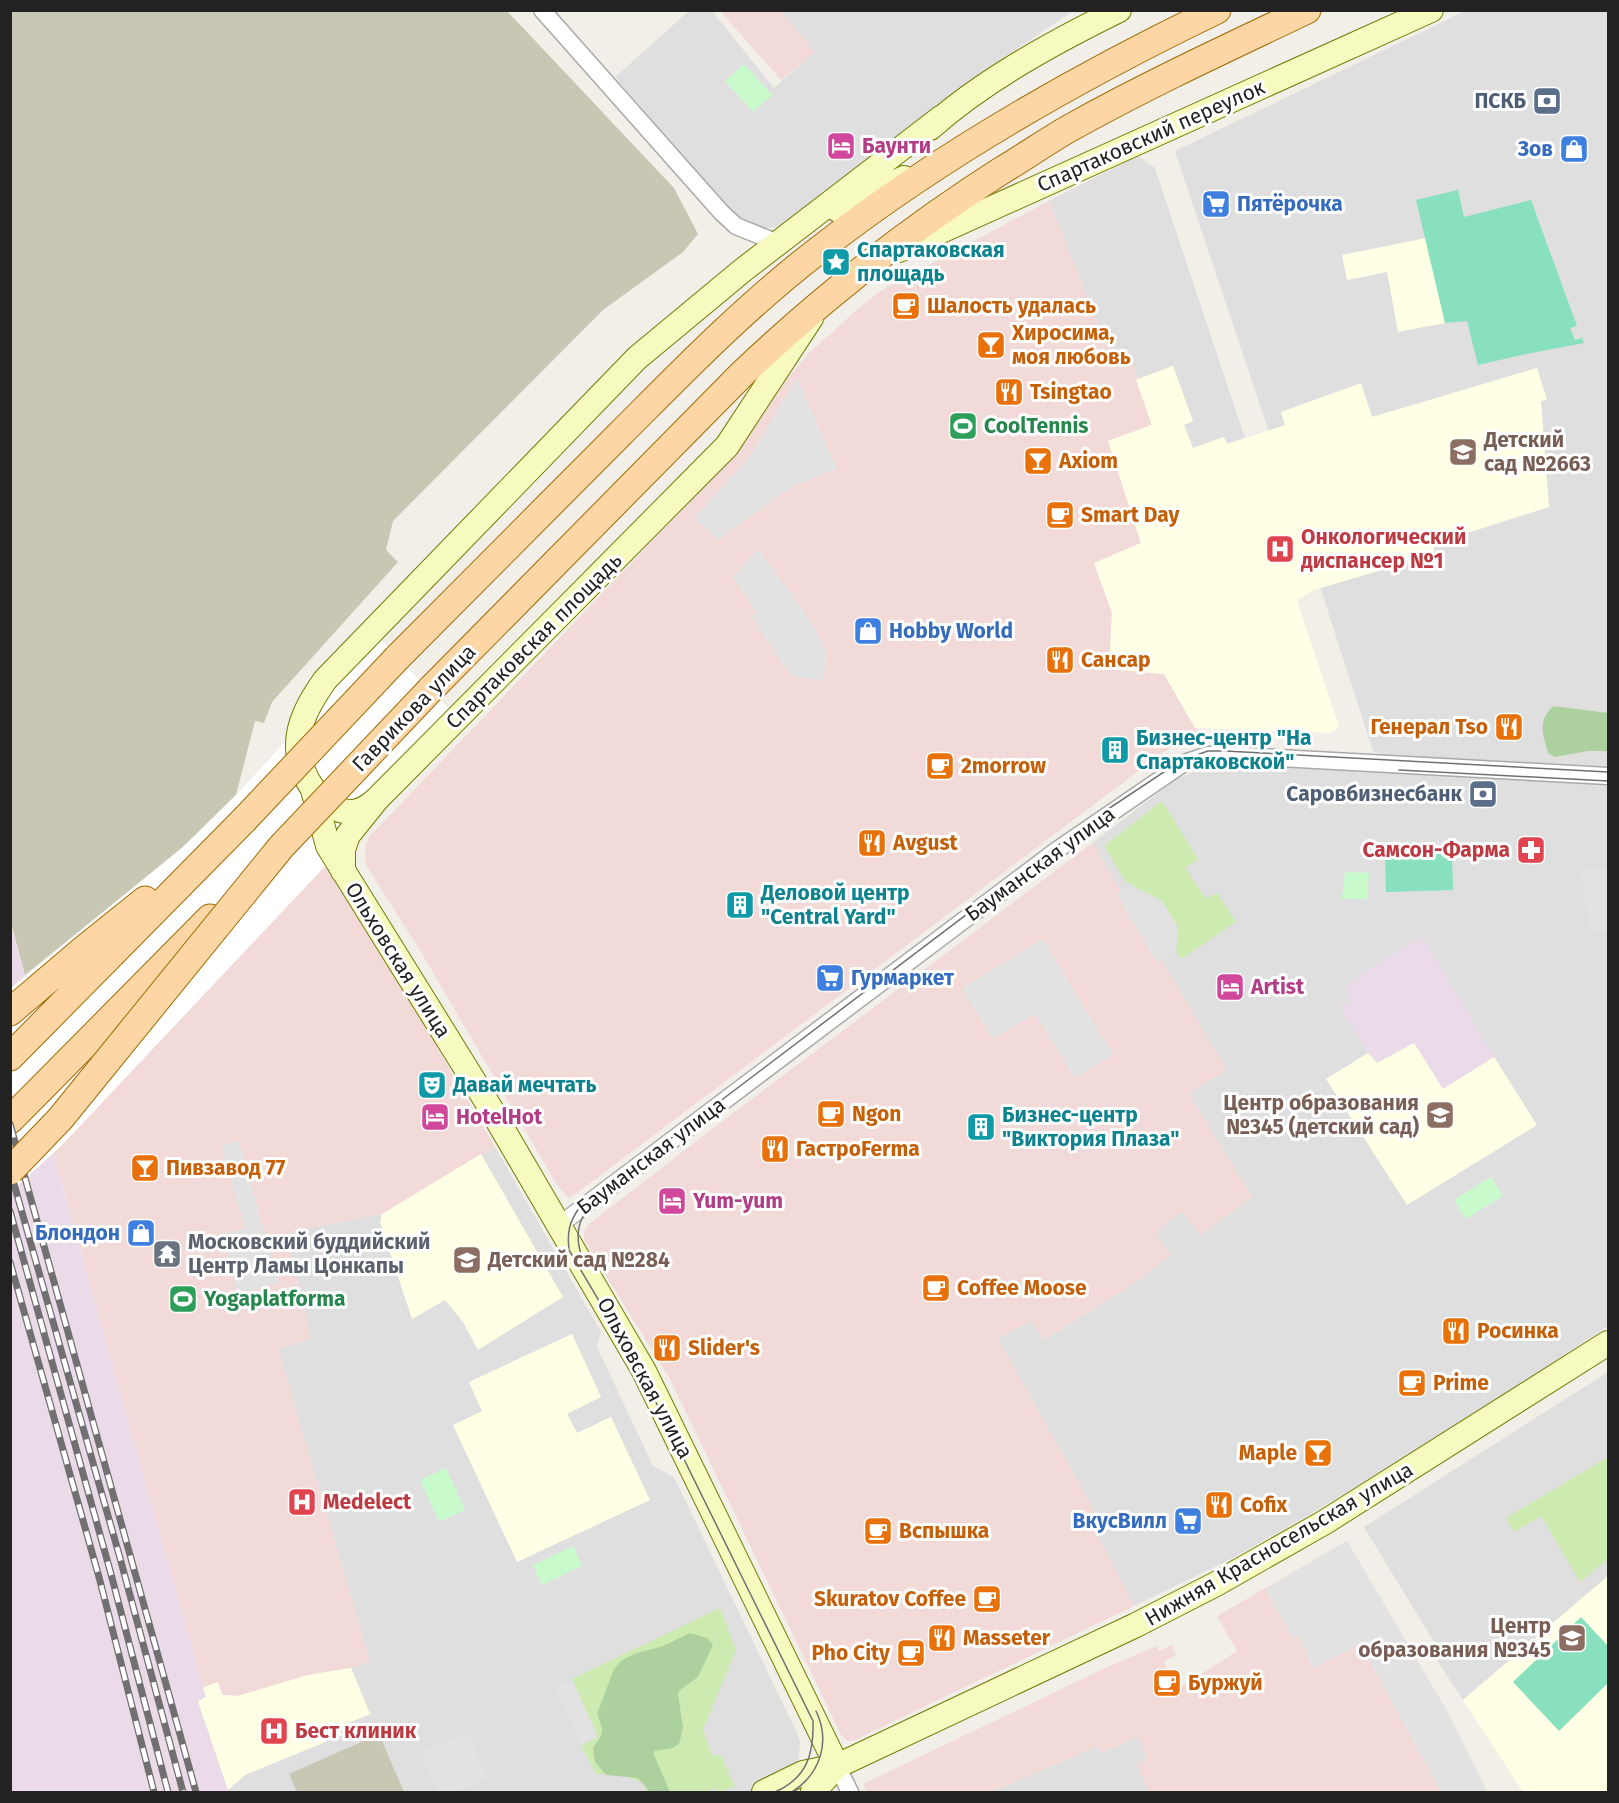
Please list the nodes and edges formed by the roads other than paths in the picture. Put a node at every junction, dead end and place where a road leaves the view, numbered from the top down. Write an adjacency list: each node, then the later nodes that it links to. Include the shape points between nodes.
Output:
1 (542, 10): 10 (street, via 721,212 736,226)
2 (1119, 10): 6 (street)
3 (1217, 10): 8 (main road, via 1122,58)
4 (1306, 10): 11 (main road, Спартаковская площадь, via 1161,79 1068,130 967,192)
5 (1431, 10): 11 (street, Спартаковский переулок)
6 (1085, 20): 7 (street)
7 (942, 117): 9 (street); 10 (street, Спартаковская площадь)
8 (963, 149): 9 (street); 13 (main road, via 895,192 797,267)
9 (849, 204): 10 (street); 13 (street)
10 (785, 237): 15 (street, Спартаковская площадь, via 637,357 325,680 307,709 299,732 301,764)
11 (872, 262): 12 (main road, Спартаковская площадь)
12 (822, 300): 16 (street, Спартаковская площадь, via 727,446); 18 (main road, Гаврикова улица, bridge, via 742,374)
13 (710, 344): 17 (main road, bridge, via 397,658)
14 (1608, 776): 24 (street, Бауманская улица, via 1226,755 1202,756 1184,763 1065,844)
15 (313, 790): 16 (street, Спартаковская площадь, via 326,802 352,812 365,809); 19 (street, Ольховская улица, via 328,846)
16 (377, 799): 19 (street, Спартаковская площадь, via 348,835)
17 (244, 820): 20 (main road); 21 (main road)
18 (281, 847): 22 (main road, Гаврикова улица, bridge); 23 (main road, bridge, via 60,1119)
19 (343, 870): 24 (street, Ольховская улица)
20 (10, 1012)
21 (10, 1057)
22 (10, 1120)
23 (10, 1171)
24 (558, 1226): 26 (street, Ольховская улица, via 653,1387)
25 (1608, 1342): 26 (street, Нижняя Красносельская улица, via 1335,1516 1216,1584)
26 (837, 1766): 27 (street, Нижняя Красносельская улица, via 803,1773); 28 (street, Нижняя Красносельская улица); 29 (street, Ольховская улица)
27 (764, 1792)
28 (813, 1792)
29 (850, 1792)

